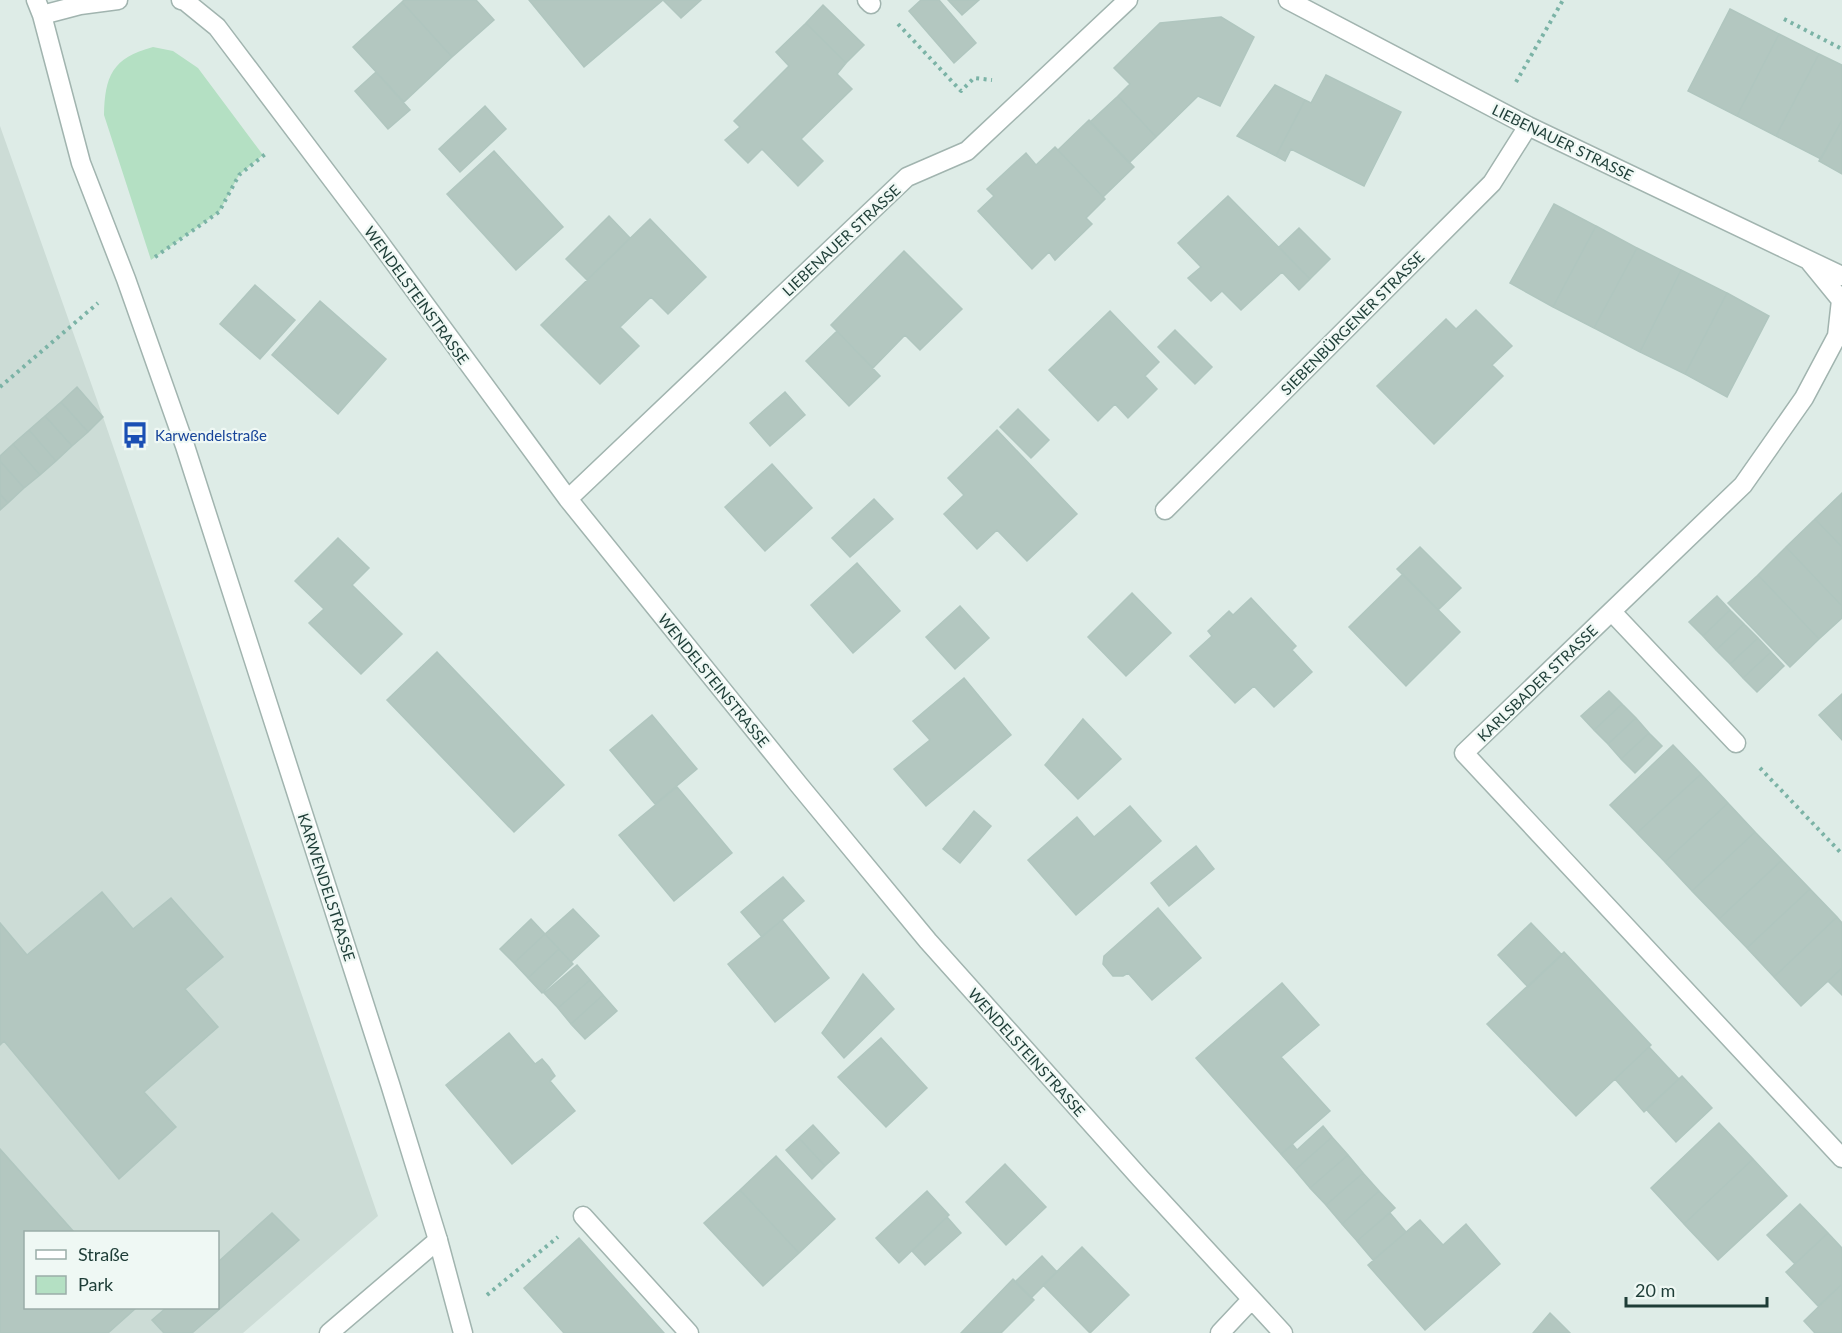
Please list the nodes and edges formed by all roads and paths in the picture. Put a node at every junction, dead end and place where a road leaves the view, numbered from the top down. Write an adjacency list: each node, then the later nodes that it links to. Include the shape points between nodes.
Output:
1 (118, 0): 7 (street)
2 (181, 0): 13 (street, WENDELSTEINSTRASSE, via 217,27)
3 (1128, 0): 10 (street, LIEBENAUER STRASSE)
4 (1288, 0): 11 (street, LIEBENAUER STRASSE)
5 (1563, 0): 11 (path)
6 (869, 2): 10 (path, via 883,9 961,91 974,78 993,81)
7 (39, 7): 16 (street, KARWENDELSTRASSE, via 81,164)
8 (1784, 19): 9 (path)
9 (1842, 49)
10 (1016, 104): 18 (street, LIEBENAUER STRASSE, via 967,151 907,177)
11 (1500, 112): 12 (street, LIEBENAUER STRASSE)
12 (1528, 126): 14 (street, LIEBENAUER STRASSE); 19 (street, SIEBENBÜRGENER STRASSE, via 1492,183)
13 (295, 132): 16 (path, via 239,175 219,212); 18 (street, WENDELSTEINSTRASSE)
14 (1810, 262): 15 (street, LIEBENAUER STRASSE); 20 (street, KARLSBADER STRASSE, via 1841,300 1837,336 1804,398 1743,485)
15 (1842, 276)
16 (126, 279): 17 (path); 25 (street, KARWENDELSTRASSE, via 185,447)
17 (0, 387)
18 (568, 499): 26 (street, WENDELSTEINSTRASSE, via 928,941)
19 (1165, 510)
20 (1612, 612): 21 (street); 23 (street, KARLSBADER STRASSE, via 1464,753)
21 (1736, 742): 22 (path)
22 (1842, 854)
23 (1842, 1158)
24 (583, 1216): 27 (path); 29 (street)
25 (438, 1240): 27 (street, KARWENDELSTRASSE); 28 (street)
26 (1251, 1300): 30 (street); 31 (street, WENDELSTEINSTRASSE)
27 (461, 1326)
28 (329, 1333)
29 (689, 1333)
30 (1220, 1333)
31 (1283, 1333)

